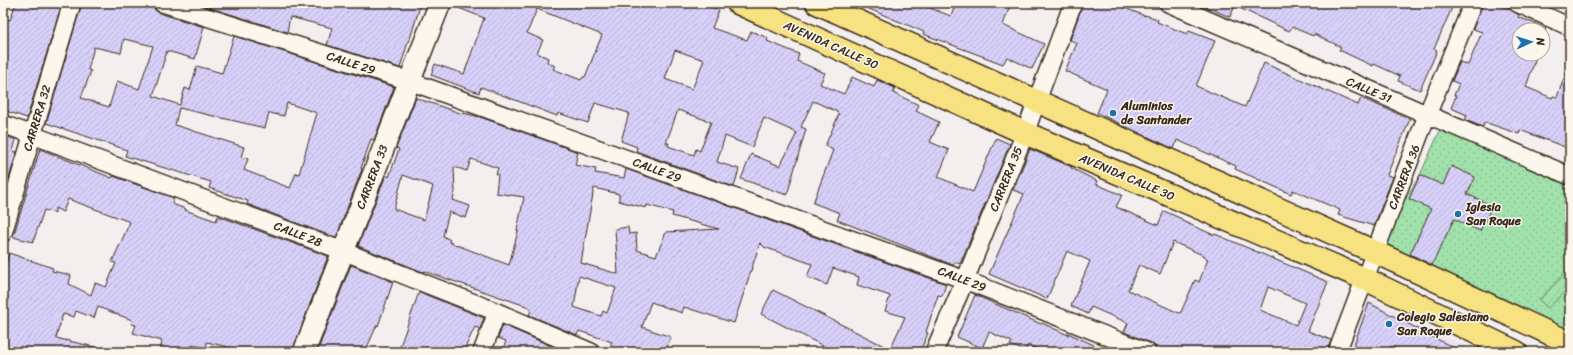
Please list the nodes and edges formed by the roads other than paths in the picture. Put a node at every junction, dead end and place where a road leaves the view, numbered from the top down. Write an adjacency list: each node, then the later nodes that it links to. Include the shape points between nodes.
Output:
1 (72, 3): 16 (street, CARRERA 32)
2 (162, 3): 11 (street, CALLE 29)
3 (440, 3): 11 (street, CARRERA 33)
4 (738, 3): 15 (highway, AVENIDA CALLE 30)
5 (817, 3): 12 (highway)
6 (1073, 3): 12 (street, CARRERA 35)
7 (1168, 3): 13 (street, CALLE 31)
8 (1473, 3): 13 (street, CARRERA 36)
9 (1517, 3): 10 (street)
10 (1570, 27)
11 (409, 81): 19 (street, CARRERA 33); 22 (street, CALLE 29)
12 (1036, 101): 15 (street, CARRERA 35); 20 (highway)
13 (1427, 115): 17 (street, CALLE 31); 20 (street, CARRERA 36)
14 (3, 124): 16 (street, CALLE 28)
15 (1025, 133): 21 (highway, AVENIDA CALLE 30); 22 (street, CARRERA 35)
16 (32, 134): 18 (street, CARRERA 32); 19 (street, CALLE 28)
17 (1570, 176)
18 (3, 233)
19 (343, 251): 23 (street, CALLE 28); 25 (street, CARRERA 33)
20 (1375, 252): 21 (street, CARRERA 36); 24 (highway)
21 (1365, 279): 30 (street, CARRERA 36); 31 (highway, AVENIDA CALLE 30)
22 (965, 280): 28 (street, CARRERA 35); 29 (street, CALLE 29)
23 (497, 312): 26 (street); 27 (street, CALLE 28)
24 (1570, 343)
25 (304, 352)
26 (482, 352)
27 (591, 352)
28 (934, 352)
29 (1147, 352)
30 (1337, 352)
31 (1516, 352)

